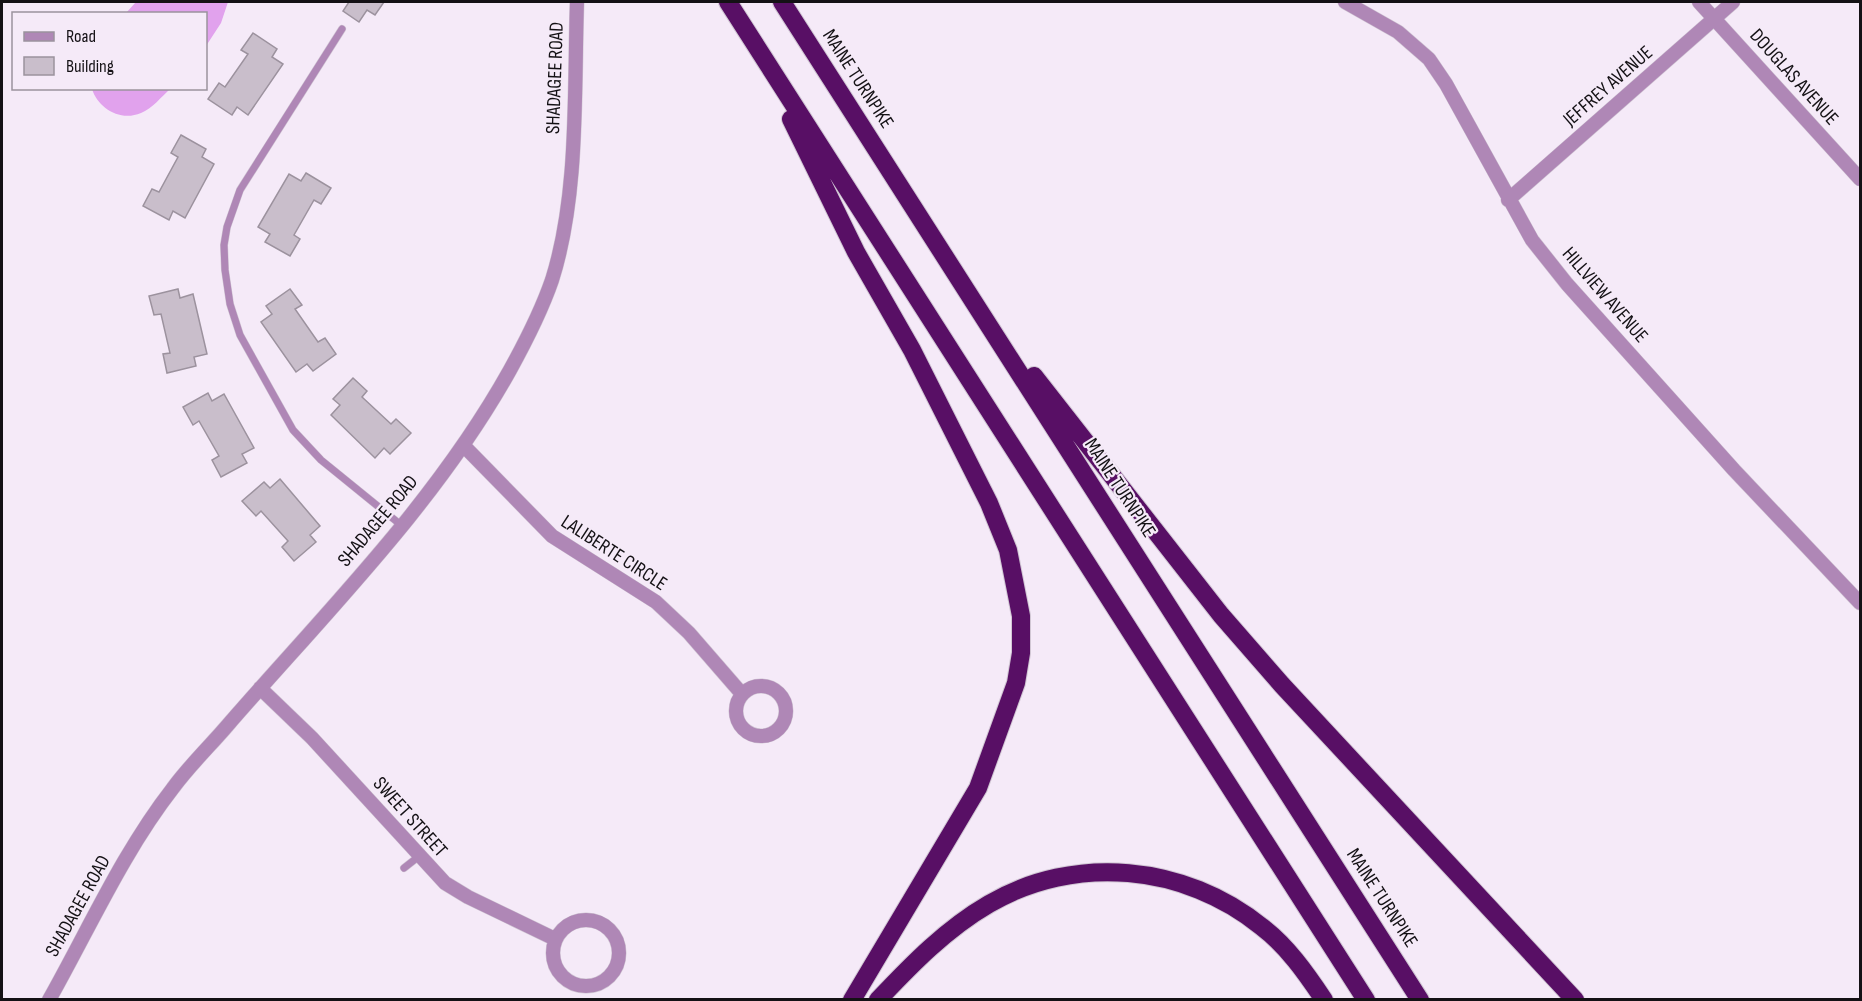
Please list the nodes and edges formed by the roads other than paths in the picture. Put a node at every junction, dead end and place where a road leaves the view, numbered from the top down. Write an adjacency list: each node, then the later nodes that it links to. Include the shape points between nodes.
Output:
1 (577, 2): 13 (street, SHADAGEE ROAD, via 571,163 553,276 530,335)
2 (728, 2): 9 (highway)
3 (782, 2): 12 (highway, MAINE TURNPIKE)
4 (1345, 2): 11 (street, HILLVIEW AVENUE, via 1398,32 1429,59)
5 (1699, 2): 7 (street, DOUGLAS AVENUE)
6 (1733, 2): 7 (street, JEFFREY AVENUE)
7 (1714, 19): 10 (street, DOUGLAS AVENUE); 11 (street, JEFFREY AVENUE)
8 (342, 29): 14 (lane, via 240,189 227,226 225,270 240,334 293,430 321,460)
9 (751, 39): 22 (highway, via 856,252 912,350 985,495 1008,550 1021,616 1016,683 978,788); 25 (highway)
10 (1860, 179)
11 (1508, 200): 15 (street, HILLVIEW AVENUE, via 1532,240 1567,284)
12 (958, 277): 26 (highway, MAINE TURNPIKE); 27 (highway, via 1221,615)
13 (463, 445): 14 (street, SHADAGEE ROAD); 17 (street, LALIBERTE CIRCLE, via 552,536 641,592 675,619)
14 (401, 525): 16 (street, SHADAGEE ROAD)
15 (1860, 603)
16 (260, 688): 18 (street, SWEET STREET, via 312,738); 21 (street, SHADAGEE ROAD, via 157,809)
17 (742, 694)
18 (418, 857): 19 (lane); 20 (street, SWEET STREET, via 455,891)
19 (404, 868)
20 (555, 939): 20 (street, via 552,959 561,977 569,983 598,985 614,972 618,943 606,927 588,920 578,921 568,924)
21 (49, 999)
22 (852, 999)
23 (878, 999): 24 (highway, via 927,950 988,904 1051,878 1108,871 1176,882 1240,911 1282,945)
24 (1324, 999)
25 (1366, 999)
26 (1420, 999)
27 (1575, 999)

